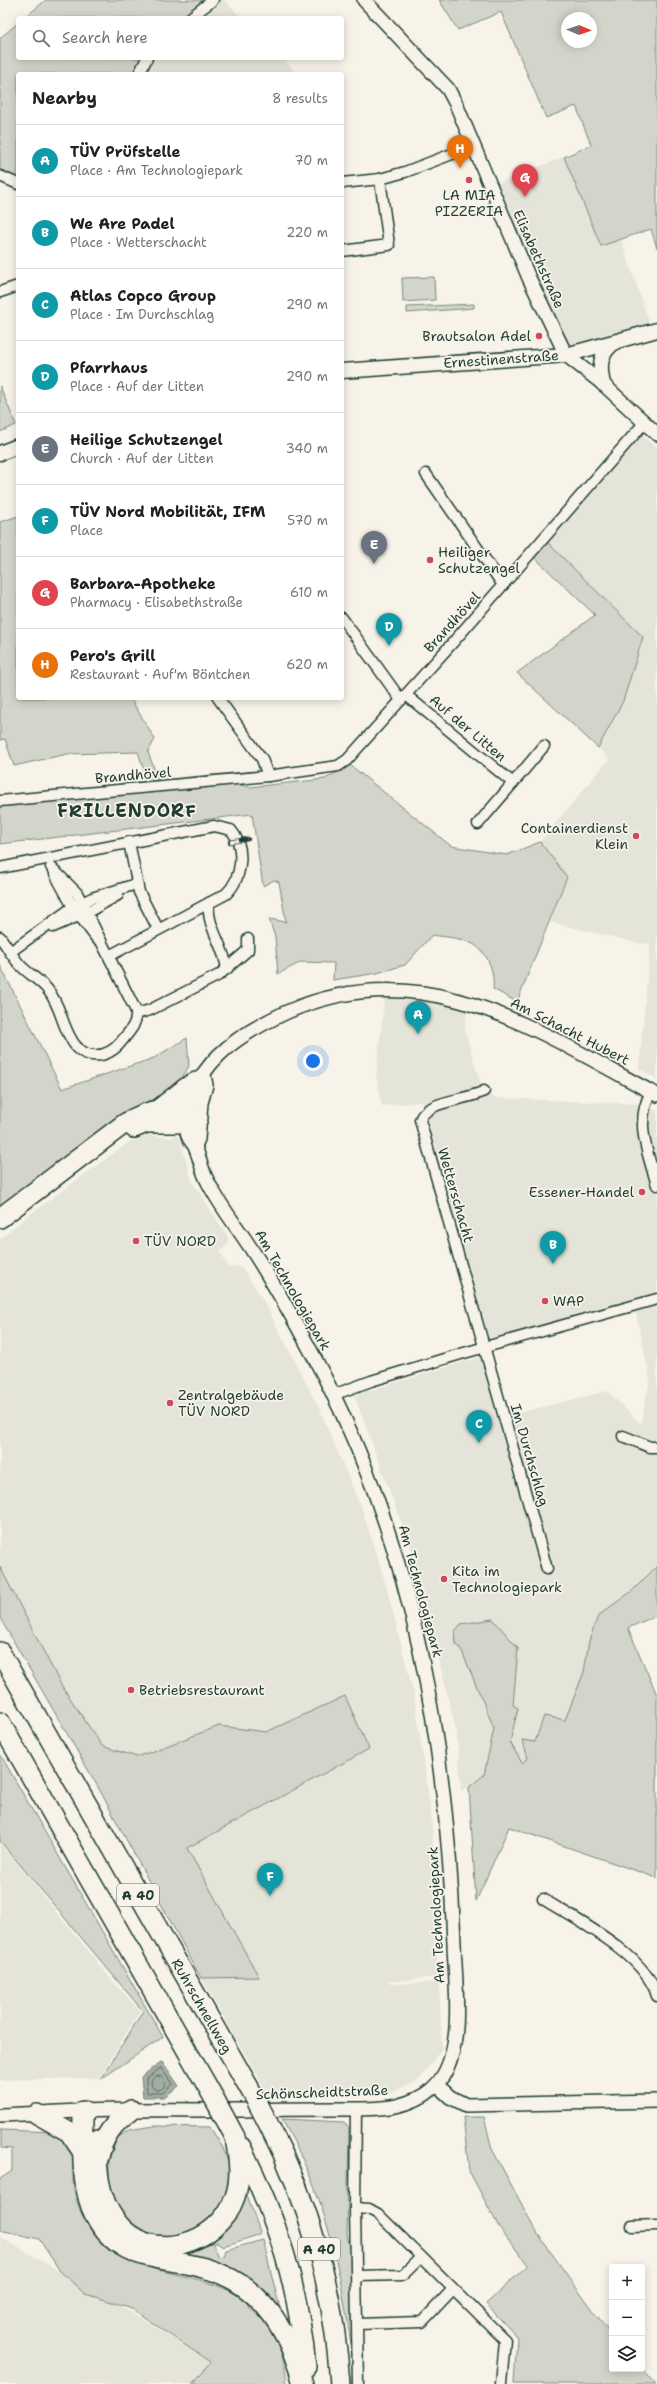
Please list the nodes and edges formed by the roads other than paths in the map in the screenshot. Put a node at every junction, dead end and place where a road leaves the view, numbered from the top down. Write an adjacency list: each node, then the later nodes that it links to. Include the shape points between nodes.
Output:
1 (213, 0): 3 (street)
2 (364, 0): 6 (street, Elisabethstraße, via 448,89)
3 (193, 16)
4 (146, 60): 5 (street)
5 (140, 72)
6 (473, 146): 8 (street); 16 (street, Elisabethstraße, via 538,298)
7 (0, 176): 9 (street)
8 (380, 179): 10 (street); 11 (street, via 389,245)
9 (16, 183)
10 (344, 183)
11 (344, 251)
12 (16, 287): 13 (street)
13 (0, 292)
14 (657, 330): 15 (main road, Ernestinenstraße)
15 (616, 342): 16 (main road, Ernestinenstraße); 18 (main road, via 602,357 600,366)
16 (566, 355): 17 (main road, Ernestinenstraße); 18 (street)
17 (344, 371)
18 (603, 384): 19 (street)
19 (645, 422): 20 (street); 24 (street, Brandhövel)
20 (657, 434)
21 (16, 447): 22 (main road)
22 (0, 453)
23 (426, 474): 24 (street)
24 (503, 585): 26 (street, Brandhövel)
25 (344, 621): 26 (street, Auf der Litten)
26 (403, 697): 29 (street, Brandhövel, via 342,763 327,768); 30 (street, Auf der Litten)
27 (219, 700): 29 (street, via 262,759)
28 (544, 746): 30 (street)
29 (268, 776): 31 (street, Brandhövel)
30 (512, 783): 32 (street)
31 (0, 801)
32 (478, 824)
33 (129, 842): 34 (street); 36 (street); 39 (street, via 214,826 231,830 239,849 239,873 232,890)
34 (48, 863): 35 (street); 38 (street); 40 (street)
35 (0, 868)
36 (136, 884): 37 (street); 42 (street)
37 (124, 890): 38 (street); 41 (street)
38 (83, 902): 40 (street); 41 (street)
39 (209, 903): 42 (street); 46 (street, via 211,930)
40 (73, 908): 41 (street); 43 (street)
41 (84, 915): 43 (street); 49 (street)
42 (158, 930): 49 (street)
43 (42, 931): 47 (street)
44 (0, 936): 47 (street)
45 (248, 938): 48 (street, via 248,950)
46 (222, 948): 48 (street); 50 (street)
47 (10, 952): 52 (street, via 23,968 49,991 73,1042 93,1057 104,1056 115,1050 133,1026)
48 (241, 954): 50 (street)
49 (109, 956): 52 (street, via 124,983)
50 (226, 969): 52 (street, via 150,1010)
51 (472, 1003): 53 (street, Am Technologiepark, via 444,996 398,990 354,993 330,998 292,1010 244,1035 215,1058); 55 (street, Am Schacht Hubert, via 515,1019)
52 (136, 1014)
53 (200, 1079): 56 (highway); 57 (street, Am Technologiepark)
54 (484, 1091): 62 (street, Wetterschacht, via 430,1107 422,1114 420,1120)
55 (654, 1094): 58 (street, Am Schacht Hubert, via 643,1107 642,1121)
56 (159, 1109): 57 (highway); 59 (highway, via 140,1114 124,1124)
57 (191, 1118): 60 (highway, via 146,1123 126,1131); 63 (street, Am Technologiepark, via 198,1139 195,1146 208,1184 260,1263 300,1331)
58 (657, 1185)
59 (0, 1218)
60 (0, 1225)
61 (657, 1299): 62 (street)
62 (485, 1348): 63 (street, via 371,1381); 66 (street, Im Durchschlag)
63 (333, 1395): 71 (street, Am Technologiepark, via 376,1498 400,1565 423,1657 438,1743 452,1886 456,2029 448,2066)
64 (623, 1436): 65 (street)
65 (657, 1448)
66 (547, 1569)
67 (0, 1652): 90 (highway, Ruhrschnellweg / A 40, bridge, via 255,2098 300,2190 316,2235 336,2331)
68 (0, 1722): 78 (highway, A 40, bridge)
69 (543, 1898): 70 (street, via 607,1940 634,1962 648,1976)
70 (657, 1996)
71 (437, 2085): 72 (street, via 450,2097 466,2105); 73 (street, Schönscheidtstraße, via 423,2096 399,2105)
72 (657, 2101)
73 (356, 2109): 74 (street, Schönscheidtstraße); 81 (street)
74 (131, 2110): 75 (street, Schönscheidtstraße); 80 (highway, via 115,2123 106,2136)
75 (89, 2111): 76 (street, Schönscheidtstraße); 79 (highway); 80 (highway)
76 (36, 2114): 77 (street, Schönscheidtstraße); 79 (highway, via 69,2132)
77 (0, 2115)
78 (235, 2137): 80 (highway, via 239,2180 229,2210 205,2235 181,2245 152,2245 128,2234 116,2222 107,2206); 89 (highway, A 40, via 277,2226 299,2314)
79 (84, 2154): 88 (highway, via 84,2179 89,2200 96,2218 110,2236 127,2250 140,2256 209,2269 245,2286 284,2332)
80 (97, 2167)
81 (355, 2208): 84 (street, via 369,2209 378,2214); 85 (street)
82 (657, 2225): 83 (street)
83 (632, 2226)
84 (421, 2257): 85 (street, via 403,2275); 86 (street)
85 (358, 2276): 87 (street)
86 (453, 2289): 87 (street, via 422,2322); 92 (street, via 505,2340)
87 (358, 2324): 91 (street)
88 (303, 2384)
89 (307, 2384)
90 (340, 2384)
91 (358, 2384)
92 (501, 2384)

